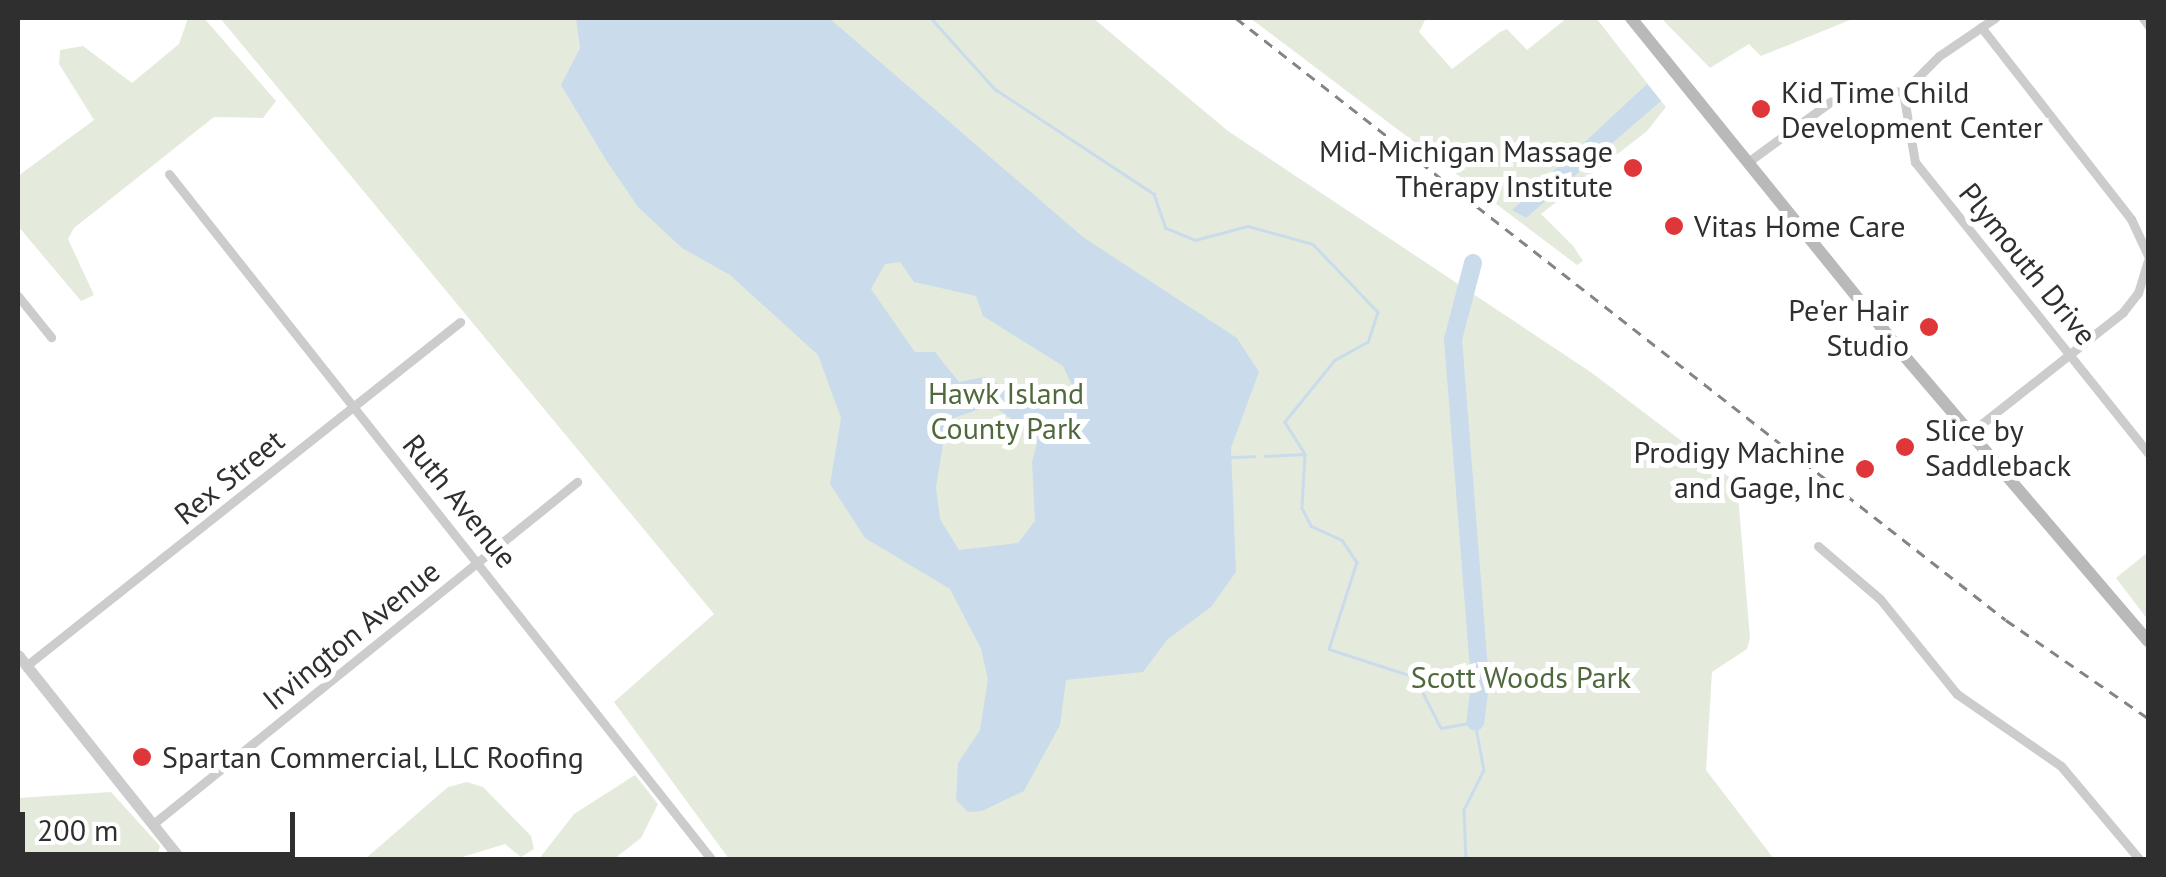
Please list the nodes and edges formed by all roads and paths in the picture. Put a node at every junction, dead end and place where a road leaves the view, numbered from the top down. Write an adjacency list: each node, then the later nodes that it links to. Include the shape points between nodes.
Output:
1 (1631, 18): 7 (main road)
2 (1996, 18): 5 (street)
3 (2142, 18): 4 (street)
4 (2148, 25)
5 (1981, 27): 6 (street); 9 (street, via 2132,220)
6 (1903, 92): 7 (street, via 1870,90 1830,102); 14 (street, Plymouth Drive, via 1914,162)
7 (1748, 162): 16 (main road)
8 (168, 174): 15 (street, Ruth Avenue)
9 (2148, 258): 10 (street)
10 (2148, 270): 14 (street, via 2131,304)
11 (18, 296): 13 (street)
12 (460, 322): 15 (street, Rex Street)
13 (51, 337)
14 (2068, 355): 16 (street); 17 (street, Plymouth Drive)
15 (353, 409): 20 (street, Ruth Avenue); 23 (street, Rex Street)
16 (1970, 434): 21 (main road)
17 (2148, 453)
18 (578, 482): 20 (street, Irvington Avenue)
19 (1818, 546): 27 (street, via 1880,599 1957,694 2061,766)
20 (478, 564): 24 (street, Irvington Avenue); 26 (street, Ruth Avenue)
21 (2148, 641)
22 (18, 655): 23 (street)
23 (26, 666): 24 (street)
24 (153, 824): 25 (street)
25 (181, 860)
26 (712, 860)
27 (2140, 860)

